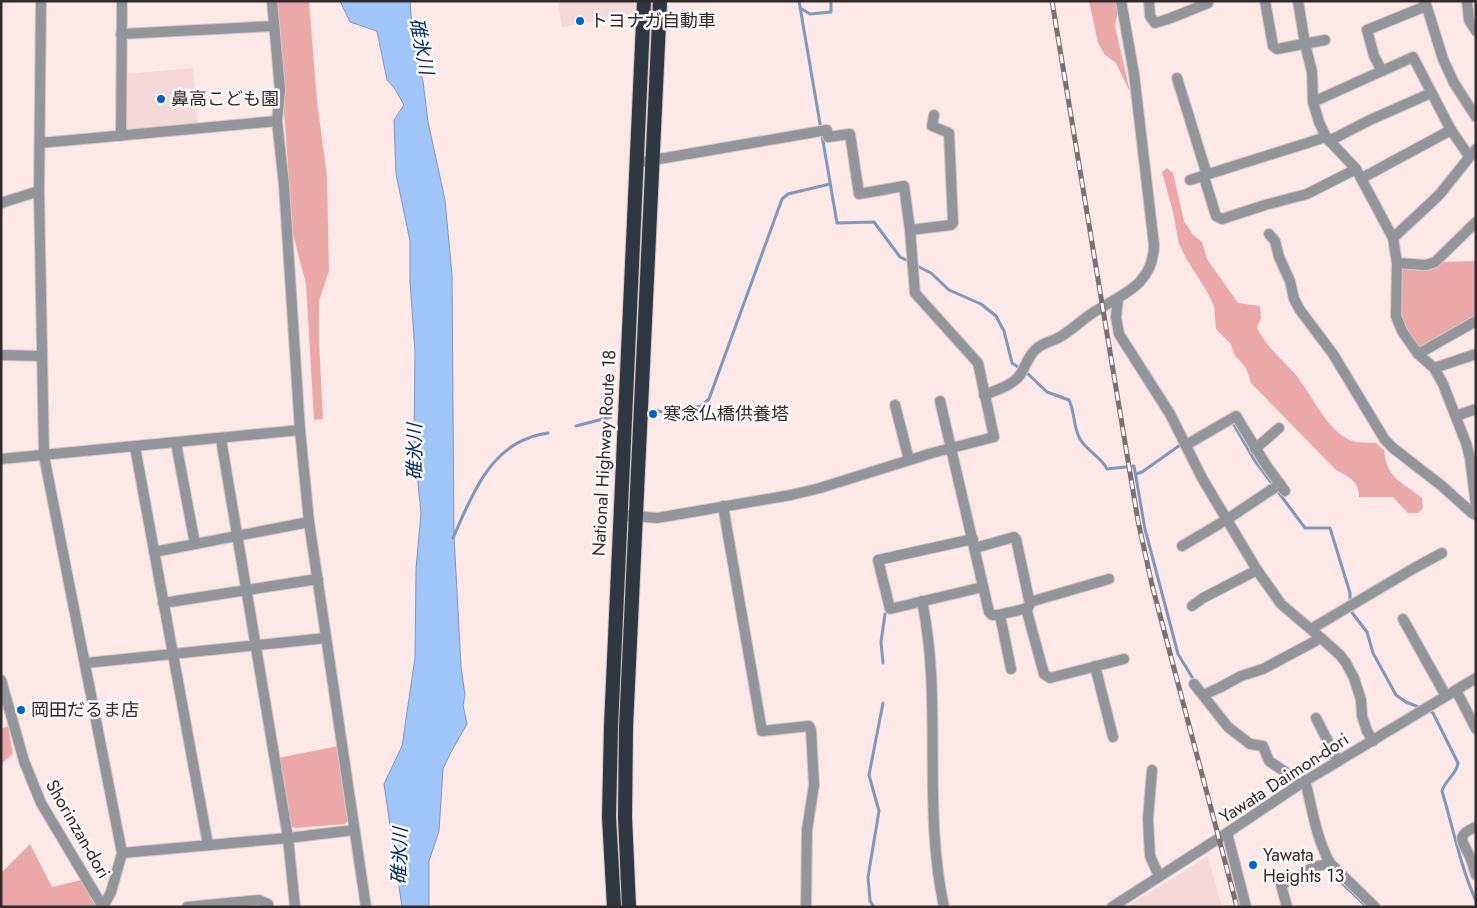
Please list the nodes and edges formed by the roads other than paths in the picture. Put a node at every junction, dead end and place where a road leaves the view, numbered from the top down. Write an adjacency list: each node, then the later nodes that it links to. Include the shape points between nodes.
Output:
1 (40, 1): 28 (street)
2 (122, 1): 15 (street)
3 (272, 1): 13 (street)
4 (644, 1): 31 (highway, National Highway Route 18)
5 (660, 1): 30 (highway, National Highway Route 18)
6 (1121, 1): 43 (street, via 1134,74 1154,245 1152,264 1146,275)
7 (1149, 1): 11 (street, via 1150,16 1155,23)
8 (1265, 1): 17 (street, via 1273,46 1277,49)
9 (1298, 1): 17 (street)
10 (1467, 1): 14 (street, via 1469,20)
11 (1208, 3)
12 (1426, 4): 18 (street, via 1367,30); 23 (street, via 1454,84)
13 (274, 26): 15 (street); 24 (street, via 280,90)
14 (1476, 31)
15 (121, 34): 26 (street)
16 (1325, 40): 17 (street)
17 (1305, 44): 21 (street, via 1312,72)
18 (1382, 71): 20 (street, via 1414,57); 21 (street)
19 (1177, 78): 33 (street)
20 (1431, 93): 25 (street); 27 (street)
21 (1314, 102): 27 (street)
22 (934, 115): 39 (street, via 932,126 949,133 953,223)
23 (1476, 117)
24 (277, 121): 26 (street); 56 (street)
25 (1452, 130): 29 (street); 34 (street)
26 (121, 136): 28 (street)
27 (1328, 139): 32 (street); 33 (street)
28 (40, 144): 36 (street)
29 (1474, 152): 41 (street, via 1439,195)
30 (652, 160): 31 (street); 39 (street, via 827,130 828,137 850,134 859,194 904,186); 70 (highway, National Highway Route 18)
31 (636, 163): 69 (highway, National Highway Route 18)
32 (1356, 169): 33 (street, via 1307,194 1222,219 1216,216); 34 (street)
33 (1205, 176): 35 (street)
34 (1362, 178): 41 (street)
35 (1190, 180)
36 (39, 191): 37 (street); 48 (street)
37 (1, 202)
38 (1476, 222): 42 (street, via 1435,262 1426,265)
39 (910, 230): 50 (street, via 915,294 978,363)
40 (1269, 234): 68 (street, via 1275,241 1300,310 1333,354 1386,440 1472,514)
41 (1393, 238): 42 (street)
42 (1397, 263): 45 (street, via 1396,316)
43 (1118, 298): 50 (street, via 1063,336 1036,349 1011,383); 59 (street, via 1116,318 1119,334)
44 (1476, 321): 45 (street)
45 (1418, 354): 49 (street)
46 (1476, 354): 49 (street)
47 (1, 355): 48 (street)
48 (41, 356): 63 (street)
49 (1434, 368): 54 (street)
50 (984, 395): 61 (street, via 994,437)
51 (940, 401): 61 (street)
52 (895, 404): 65 (street)
53 (1476, 409): 54 (street)
54 (1456, 416): 67 (street, via 1470,458)
55 (1279, 428): 62 (street)
56 (300, 430): 57 (street); 72 (street)
57 (221, 439): 58 (street); 73 (street)
58 (176, 443): 60 (street); 75 (street)
59 (1186, 445): 62 (street, via 1236,416); 71 (street)
60 (135, 447): 63 (street); 77 (street)
61 (952, 448): 65 (street); 74 (street)
62 (1255, 449): 71 (street, via 1283,488)
63 (44, 456): 64 (street); 96 (street)
64 (1, 459)
65 (909, 460): 66 (street, via 809,491)
66 (723, 506): 70 (street, via 658,518); 128 (street, via 762,731 809,726 811,730 814,785 807,830)
67 (1476, 506)
68 (1476, 514)
69 (620, 515): 70 (street); 126 (highway, National Highway Route 18, via 611,726 610,826)
70 (636, 516): 127 (highway, National Highway Route 18, via 625,763)
71 (1226, 520): 76 (street); 79 (street)
72 (309, 522): 73 (street); 80 (street)
73 (238, 536): 75 (street); 83 (street)
74 (974, 543): 82 (street); 84 (street, via 878,560 890,610); 86 (street, via 1016,538)
75 (195, 544): 77 (street)
76 (1182, 546)
77 (154, 552): 85 (street)
78 (1442, 553): 90 (street)
79 (1257, 570): 87 (street); 90 (street, via 1282,604)
80 (318, 579): 83 (street); 91 (street)
81 (1109, 579): 86 (street)
82 (983, 587): 84 (street); 88 (street, via 989,612)
83 (247, 590): 85 (street); 93 (street)
84 (922, 601): 129 (street, via 927,627 932,711 934,830 938,882)
85 (163, 603): 94 (street)
86 (1028, 605): 88 (street); 97 (street, via 1044,674 1050,678)
87 (1192, 606)
88 (1000, 614): 98 (street)
89 (1403, 619): 104 (street)
90 (1311, 629): 92 (street)
91 (326, 638): 93 (street); 113 (street)
92 (1322, 638): 103 (street, via 1263,669); 108 (street, via 1340,655 1354,678 1362,716)
93 (256, 646): 94 (street); 115 (street)
94 (172, 655): 96 (street); 116 (street)
95 (1124, 659): 97 (street)
96 (86, 663): 117 (street)
97 (1095, 666): 107 (street)
98 (1011, 669)
99 (1476, 678): 102 (street, Yawata Daimon-dori)
100 (1, 680): 121 (street, Shorinzan-dori, via 24,761 41,803)
101 (1194, 684): 103 (street)
102 (1456, 690): 104 (street, Yawata Daimon-dori); 106 (street)
103 (1202, 694): 111 (street, via 1228,727 1250,744 1262,746 1269,761)
104 (1446, 696): 108 (street, Yawata Daimon-dori)
105 (1316, 718): 109 (street)
106 (1476, 729)
107 (1113, 737)
108 (1373, 741): 109 (street, Yawata Daimon-dori)
109 (1338, 761): 111 (street, Yawata Daimon-dori)
110 (1152, 770): 120 (street, via 1148,819 1150,856)
111 (1301, 783): 114 (street, Yawata Daimon-dori); 118 (street)
112 (1476, 827): 119 (street, via 1466,831 1462,837)
113 (354, 830): 115 (street); 125 (street)
114 (1228, 834): 120 (street, Yawata Daimon-dori); 131 (street)
115 (288, 838): 116 (street); 124 (street)
116 (208, 845): 117 (street)
117 (122, 853): 121 (street, via 111,892)
118 (1330, 863): 132 (street, via 1314,867 1281,885); 133 (street)
119 (1476, 875)
120 (1159, 876): 130 (street, Yawata Daimon-dori)
121 (103, 907)
122 (187, 907): 123 (street, via 259,900)
123 (268, 907)
124 (295, 907)
125 (366, 907)
126 (614, 907)
127 (629, 907)
128 (806, 907)
129 (944, 907)
130 (1112, 907)
131 (1246, 907)
132 (1287, 907)
133 (1375, 907)

